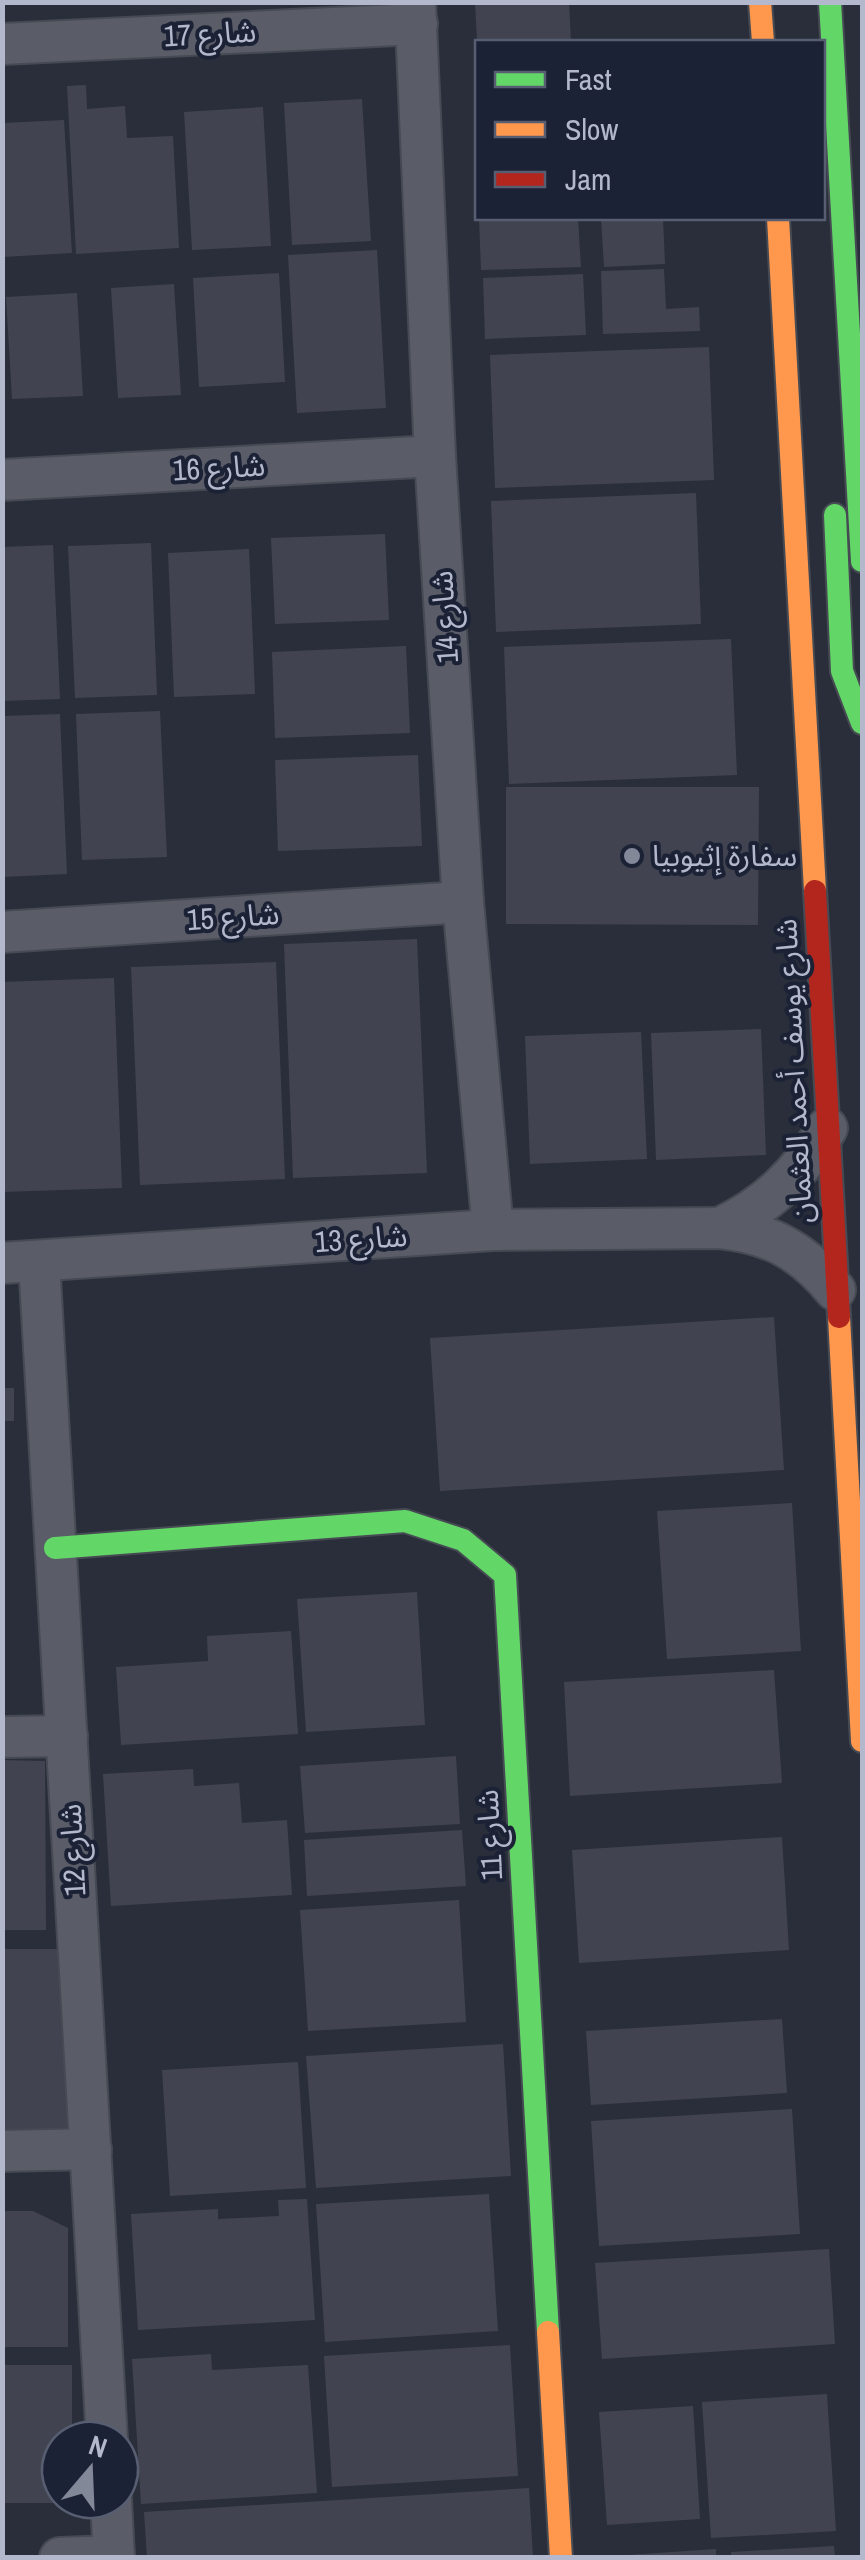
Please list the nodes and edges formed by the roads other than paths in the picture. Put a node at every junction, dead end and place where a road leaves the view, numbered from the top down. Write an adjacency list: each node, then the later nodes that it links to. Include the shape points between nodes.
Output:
1 (760, 2): 4 (street)
2 (830, 2): 6 (street)
3 (416, 13): 5 (street, شارع 17); 10 (street, شارع 14)
4 (763, 40)
5 (2, 44)
6 (831, 180): 13 (street)
7 (778, 220): 8 (street, شارع يوسف أحمد العثمان)
8 (784, 290): 9 (street, via 790,278 814,268); 17 (street, شارع يوسف أحمد العثمان)
9 (831, 422)
10 (434, 456): 11 (street, شارع 16); 15 (street, شارع 14)
11 (2, 480)
12 (834, 499): 14 (street, via 842,671)
13 (862, 562)
14 (862, 723)
15 (463, 902): 16 (street, شارع 15); 19 (street, شارع 14)
16 (2, 932)
17 (828, 1128): 18 (street, شارع 13, via 772,1198); 21 (street, شارع يوسف أحمد العثمان)
18 (720, 1228): 19 (street, شارع 13); 21 (street, شارع 13, via 773,1238 818,1268)
19 (493, 1230): 20 (street, شارع 13)
20 (21, 1262): 22 (street, شارع 12)
21 (836, 1290): 25 (street, شارع يوسف أحمد العثمان)
22 (56, 1548): 23 (street, شارع 12); 32 (street, شارع 11, via 405,1520 462,1540 506,1575)
23 (67, 1736): 24 (street); 26 (street, شارع 12)
24 (2, 1737)
25 (862, 1741)
26 (90, 2149): 27 (street); 28 (street, شارع 12)
27 (2, 2150)
28 (106, 2420)
29 (111, 2520): 30 (street)
30 (114, 2557): 31 (street)
31 (60, 2558)
32 (561, 2558)

